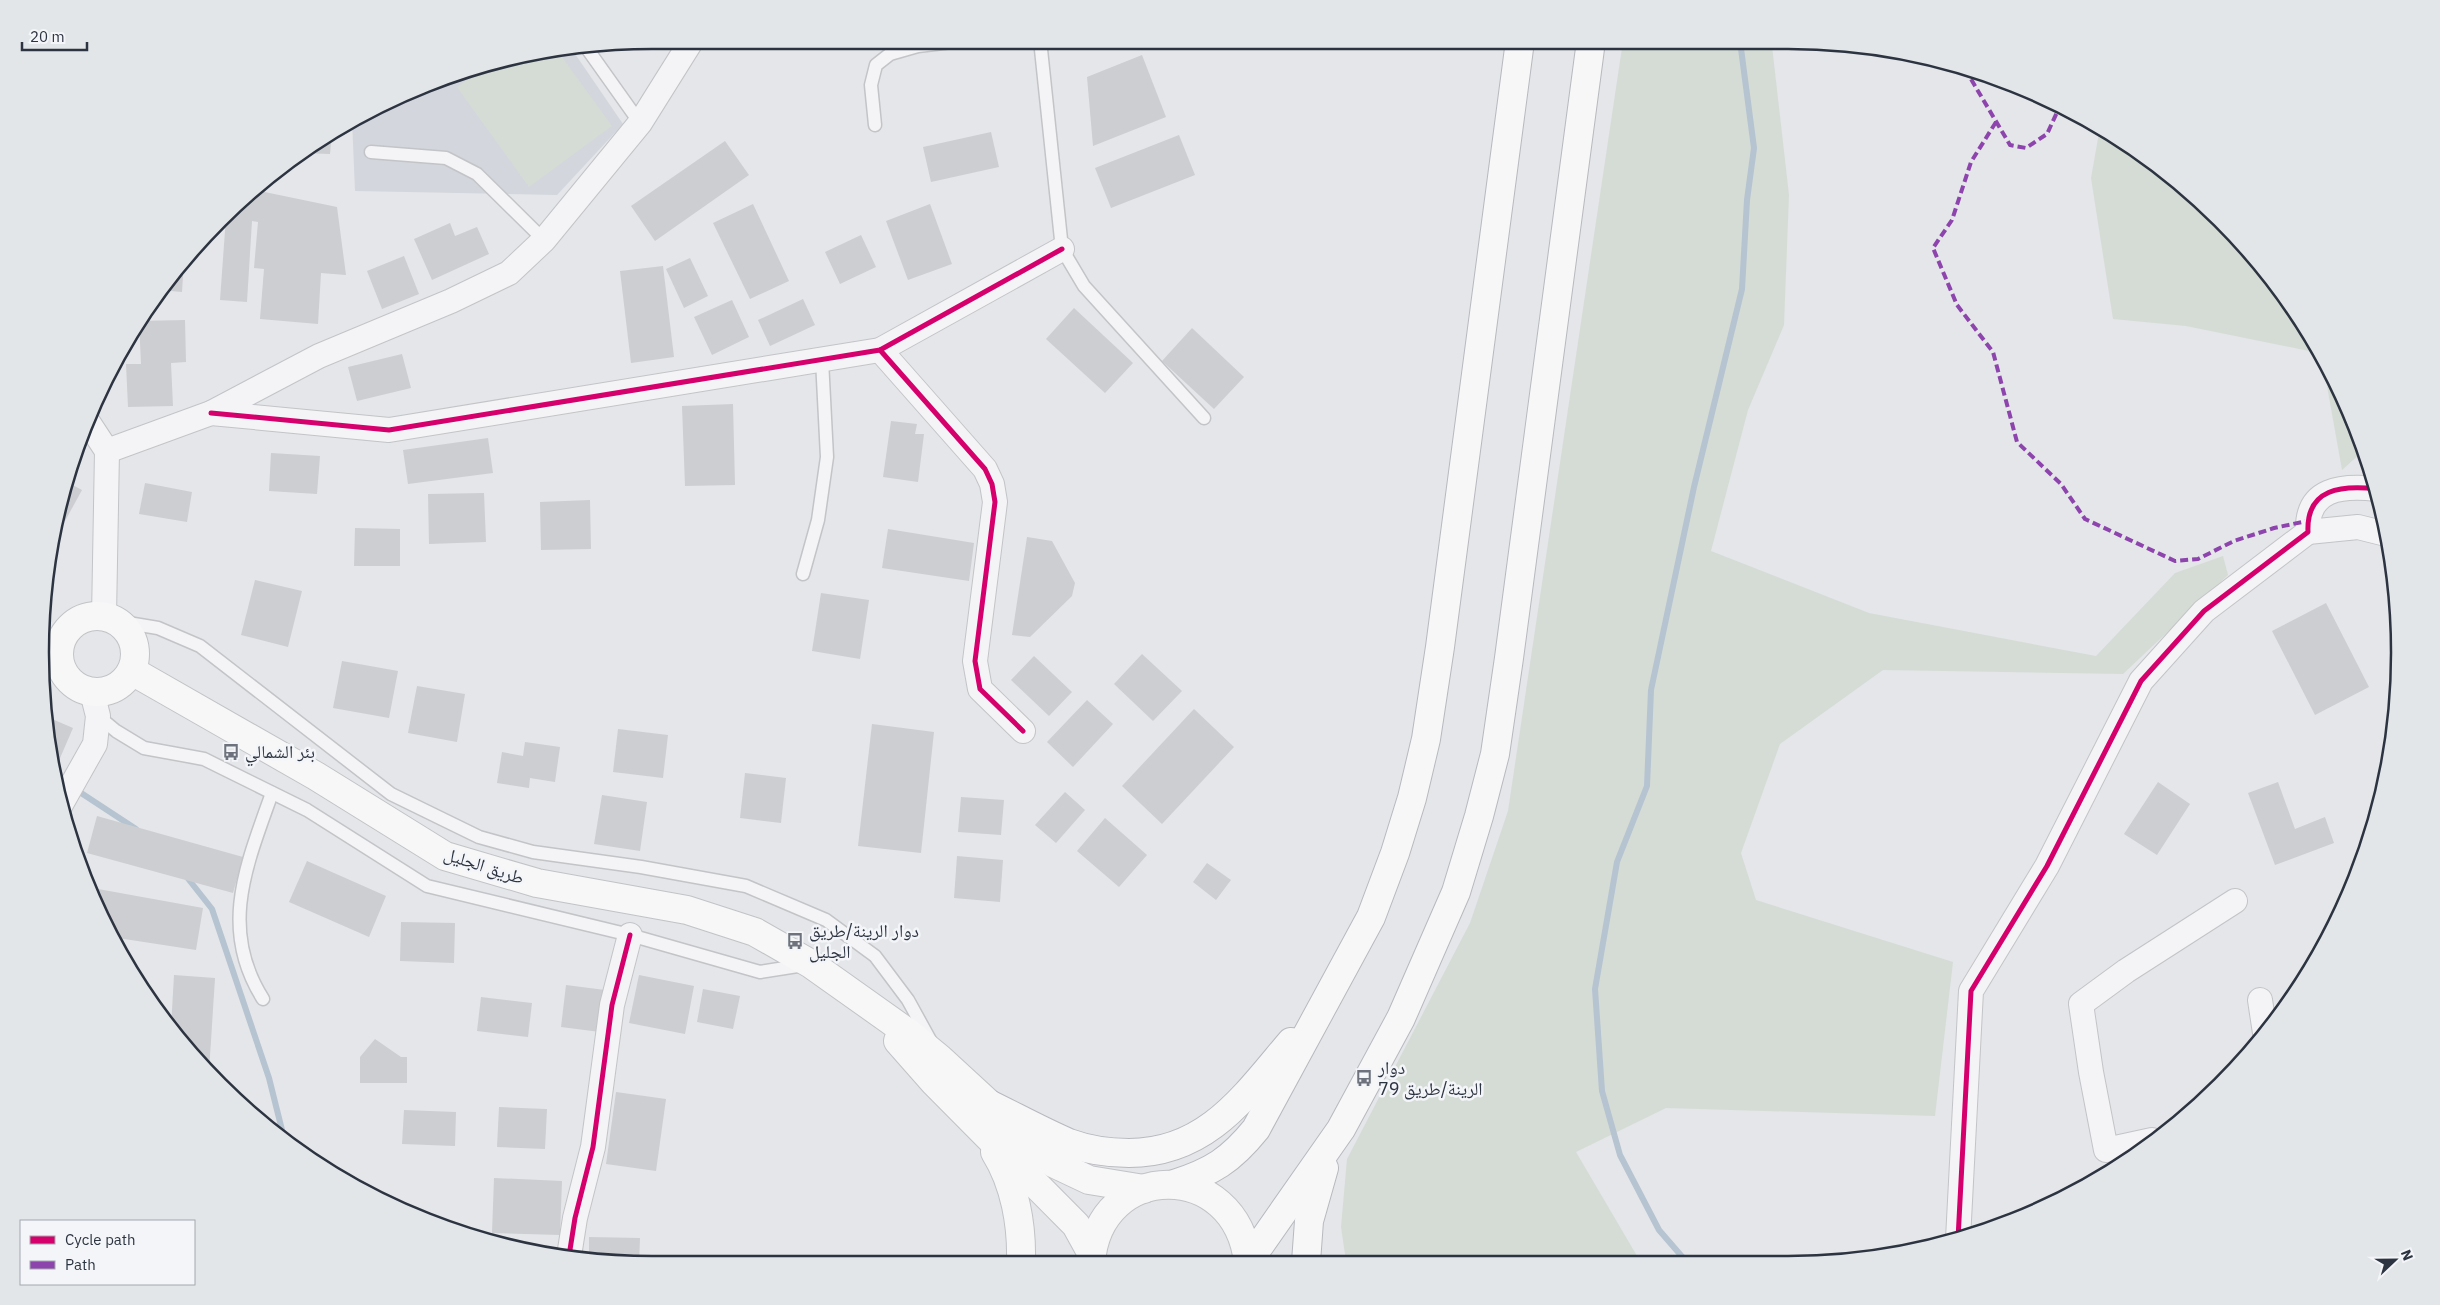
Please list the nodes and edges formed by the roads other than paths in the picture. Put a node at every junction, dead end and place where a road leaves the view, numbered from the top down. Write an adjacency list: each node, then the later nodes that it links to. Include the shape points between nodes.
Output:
1 (686, 49): 7 (street)
2 (908, 49): 8 (lane, via 890,54 876,65 871,85)
3 (1041, 49): 11 (lane)
4 (1519, 49): 36 (main road, via 1426,740 1395,853 1371,917)
5 (1590, 49): 42 (main road, via 1495,754 1456,892 1401,1018)
6 (590, 52): 7 (lane)
7 (640, 123): 10 (street)
8 (875, 125)
9 (371, 152): 10 (lane, via 446,158 477,174)
10 (544, 240): 14 (street, via 509,273 319,356)
11 (1062, 248): 12 (street); 15 (lane, via 1084,286)
12 (880, 350): 13 (street); 27 (street, via 985,469 992,484 994,502 975,661 980,689)
13 (822, 360): 14 (street, via 388,430); 21 (lane, via 827,457 818,520)
14 (211, 413): 17 (street)
15 (1204, 418)
16 (92, 428): 17 (street)
17 (107, 451): 22 (street)
18 (2369, 489): 19 (street, via 2340,488 2321,496 2311,506)
19 (2308, 532): 20 (street, via 2358,527); 45 (street, via 2204,611 2141,681 2046,866 1971,991)
20 (2379, 532)
21 (803, 574)
22 (110, 619): 23 (main road, via 88,617 65,633); 25 (main road, via 124,626 134,643); 38 (lane, via 158,628 200,646 391,794 479,837 533,852 746,886 826,920 875,956 908,1000)
23 (51, 638): 24 (main road, via 59,661)
24 (52, 667): 26 (main road)
25 (132, 671): 26 (main road, via 119,686); 32 (main road, طريق الجليل, via 316,776 445,856 537,884 687,910 755,932)
26 (95, 704): 28 (lane, via 116,731 144,748 204,760); 29 (street, via 95,744)
27 (1023, 731)
28 (272, 793): 31 (lane, via 308,810 427,886); 33 (lane, via 246,867 240,901 243,953 250,978)
29 (66, 796)
30 (2235, 901): 41 (street, via 2126,970 2081,1004 2090,1072 2106,1150)
31 (630, 935): 32 (lane, via 760,972); 46 (street, via 612,1005 592,1147)
32 (811, 964): 34 (main road, طريق الجليل)
33 (263, 999)
34 (860, 999): 38 (main road); 40 (main road)
35 (2260, 1000): 37 (street)
36 (1324, 1003): 39 (main road, via 1237,1106 1208,1129 1174,1147 1147,1153 1092,1149 1070,1143); 43 (main road, via 1269,1108 1242,1147 1214,1169)
37 (2264, 1023)
38 (939, 1058): 39 (main road)
39 (987, 1103): 44 (main road, via 1041,1154 1072,1174)
40 (983, 1131): 47 (main road, via 1009,1180 1020,1227); 48 (main road, via 1076,1226)
41 (2138, 1143)
42 (1331, 1147): 51 (main road); 52 (main road, via 1309,1221)
43 (1174, 1184): 44 (main road); 50 (main road, via 1204,1192 1228,1210 1243,1235)
44 (1144, 1189): 49 (main road, via 1127,1197 1112,1210 1099,1228)
45 (1958, 1231)
46 (570, 1250)
47 (1021, 1256)
48 (1091, 1256)
49 (1092, 1256)
50 (1247, 1256)
51 (1252, 1256)
52 (1306, 1256)

